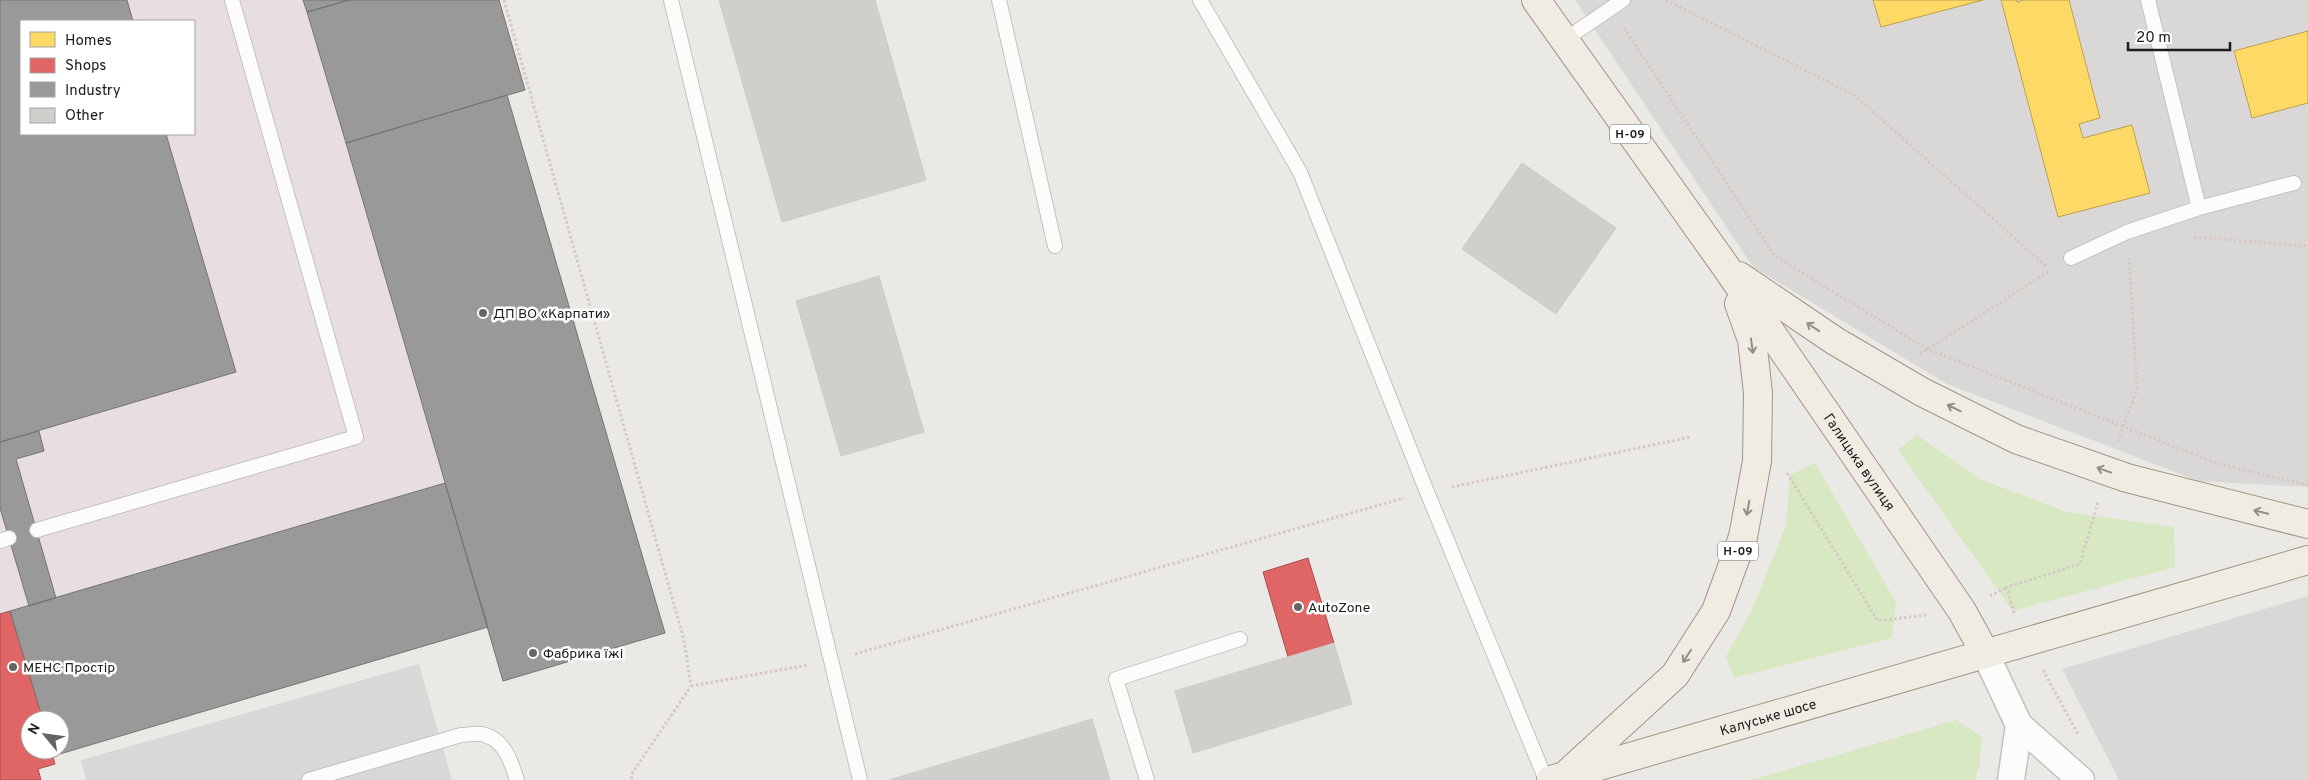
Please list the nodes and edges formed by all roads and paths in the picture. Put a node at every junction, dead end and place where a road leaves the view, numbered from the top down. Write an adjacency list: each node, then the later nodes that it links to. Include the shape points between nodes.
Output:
1 (232, 0): 30 (lane, via 356,437)
2 (504, 0): 37 (path, via 684,640)
3 (671, 0): 36 (lane)
4 (999, 0): 16 (lane)
5 (1200, 0): 28 (lane, via 1300,172)
6 (1536, 0): 11 (main road, Галицька вулиця / Н-09)
7 (1623, 0): 10 (lane)
8 (1666, 0): 20 (path, via 1854,95)
9 (2148, 0): 13 (lane)
10 (1611, 8): 11 (lane); 21 (path, via 1775,256)
11 (1563, 41): 19 (main road, Галицька вулиця / Н-09)
12 (2294, 183): 13 (lane)
13 (2199, 208): 14 (lane)
14 (2127, 232): 18 (lane); 23 (path, via 2137,389)
15 (2184, 236): 17 (path)
16 (1055, 246)
17 (2308, 246)
18 (2071, 258): 20 (path)
19 (1726, 267): 22 (main road, one-way to 19); 33 (main road, Галицька вулиця); 39 (main road, Н-09, one-way to 39, via 1752,340 1758,394 1757,461 1743,538 1716,611 1675,675)
20 (2051, 270): 21 (path)
21 (1927, 349): 22 (path); 23 (path)
22 (1890, 374): 26 (main road, one-way to 22, via 2016,439)
23 (2124, 427): 26 (path); 27 (path, via 2218,464)
24 (1691, 437): 28 (path)
25 (1784, 468): 33 (path, via 1878,621)
26 (2108, 471): 29 (main road, one-way to 26)
27 (2308, 485)
28 (1427, 492): 36 (path); 39 (lane)
29 (2308, 524)
30 (37, 530)
31 (2308, 560): 35 (main road)
32 (2006, 587): 33 (path)
33 (1962, 611): 35 (main road, Галицька вулиця)
34 (1240, 639): 44 (lane, via 1116,679)
35 (1985, 653): 38 (street); 39 (main road, Калуське шосе)
36 (831, 661): 37 (path); 43 (lane)
37 (691, 686): 42 (path, via 630,775)
38 (2019, 725): 45 (street); 46 (street)
39 (1554, 779)
40 (309, 780): 41 (lane, via 461,735 482,734 501,744 512,762)
41 (517, 780)
42 (632, 780)
43 (860, 780)
44 (1147, 780)
45 (2011, 780)
46 (2081, 780)

